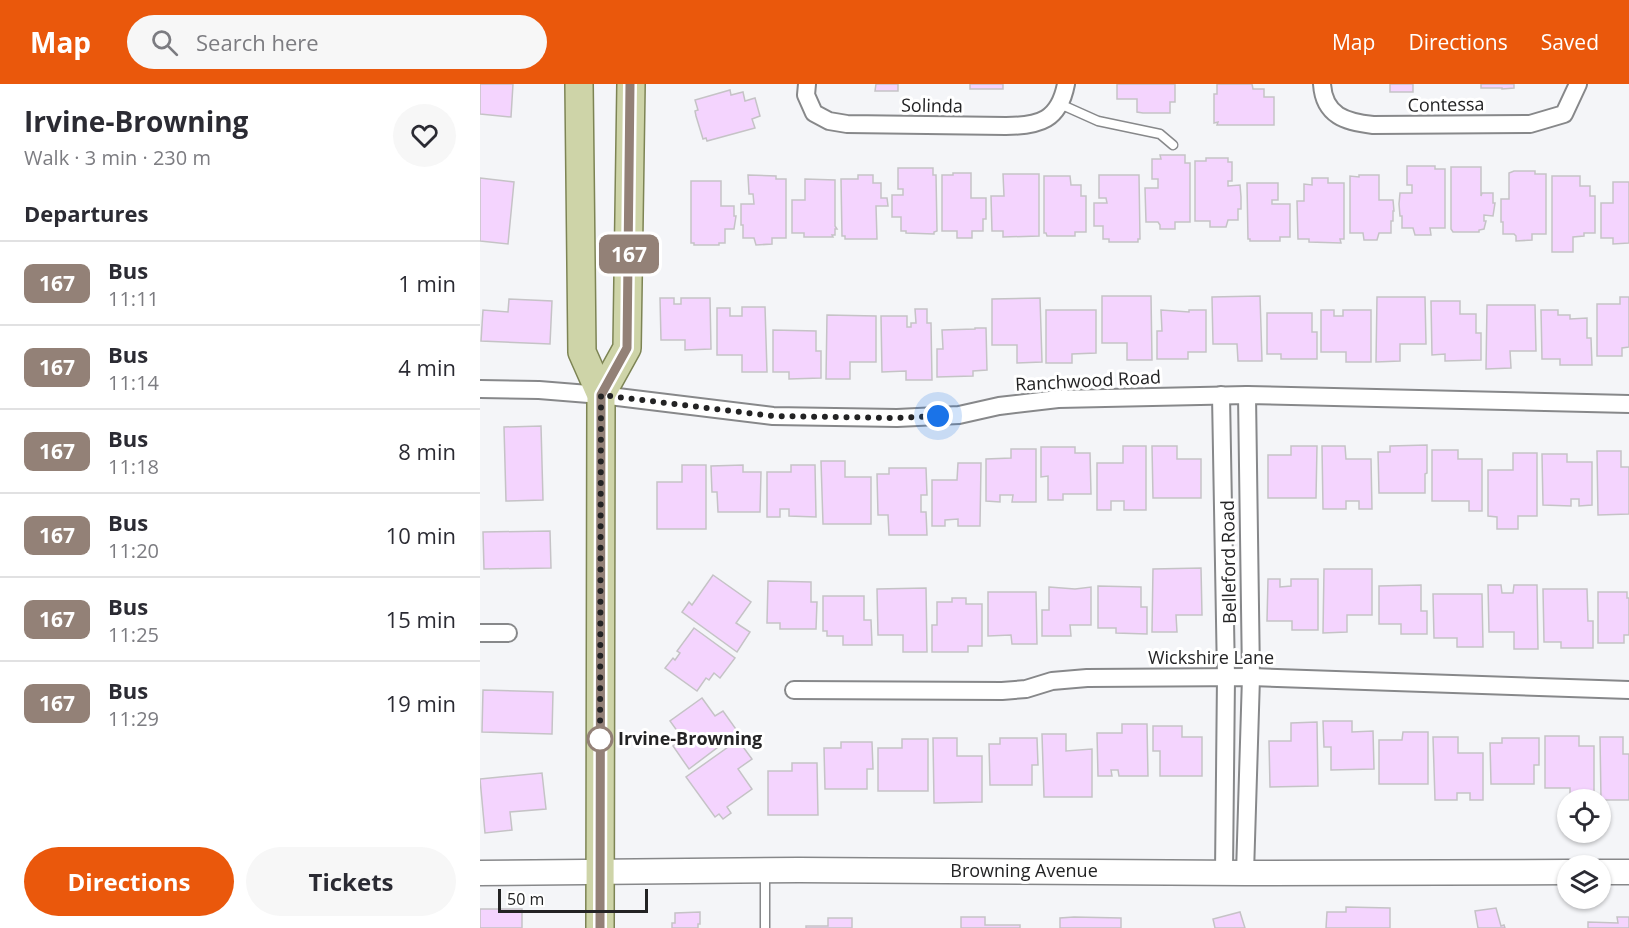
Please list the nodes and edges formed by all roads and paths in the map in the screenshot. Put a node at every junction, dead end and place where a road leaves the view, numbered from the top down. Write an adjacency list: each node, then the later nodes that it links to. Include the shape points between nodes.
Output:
1 (579, 84): 10 (main road, via 582,352)
2 (630, 84): 10 (main road, via 627,348)
3 (807, 84): 7 (street, Solinda, via 806,95 814,113 846,124 1030,126)
4 (1066, 84): 7 (street)
5 (1322, 84): 6 (street, Contessa, via 1331,111 1350,122 1373,125 1530,124 1564,114)
6 (1578, 84)
7 (1055, 110): 8 (lane, via 1160,134)
8 (1173, 145)
9 (480, 389): 10 (street, Ranchwood Road)
10 (601, 395): 11 (street, Ranchwood Road, via 773,416 897,418 959,415 1058,399); 21 (main road)
11 (1221, 395): 12 (street, Ranchwood Road); 16 (street, Belleford Road)
12 (1247, 395): 13 (street, Ranchwood Road); 17 (street, Belleford Road)
13 (1629, 404)
14 (480, 633): 15 (street)
15 (508, 633)
16 (1226, 677): 17 (street, Wickshire Lane); 18 (street, Wickshire Lane, via 1087,678 1002,691); 26 (street, Belleford Road)
17 (1251, 677): 19 (street, Wickshire Lane); 26 (street, Belleford Road)
18 (794, 690)
19 (1629, 690)
20 (765, 870): 21 (street, Browning Avenue); 26 (street, Browning Avenue); 28 (lane)
21 (600, 872): 25 (street, Browning Avenue); 27 (main road)
22 (1557, 872): 26 (street, Browning Avenue)
23 (1611, 872): 24 (street)
24 (1629, 872)
25 (480, 873)
26 (1234, 873)
27 (600, 928)
28 (765, 928)

